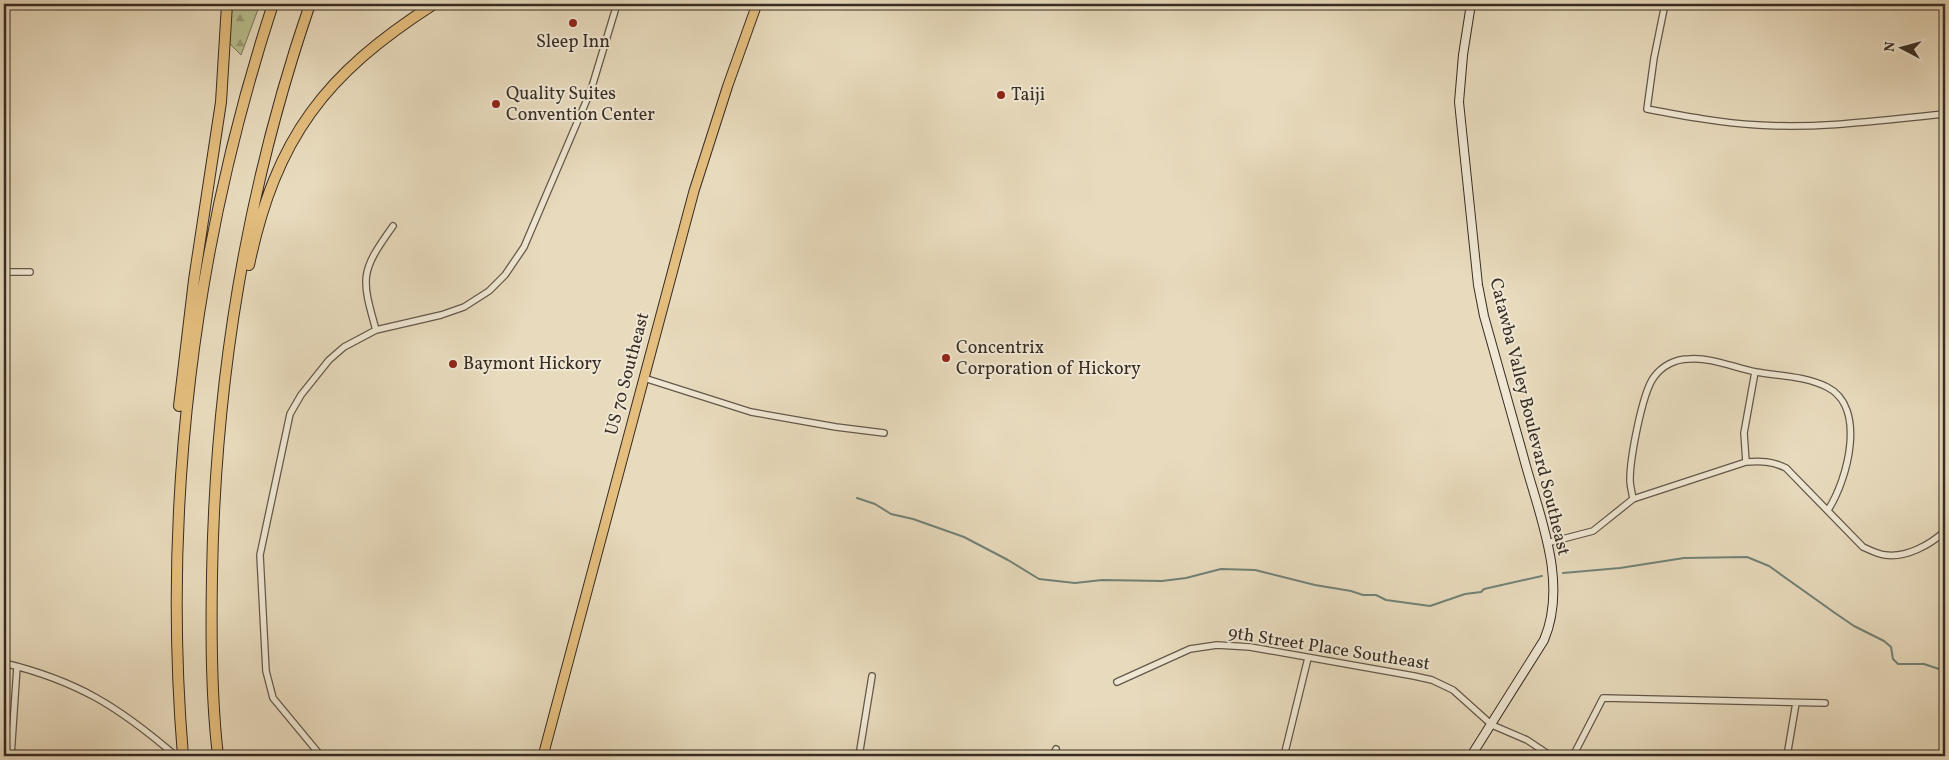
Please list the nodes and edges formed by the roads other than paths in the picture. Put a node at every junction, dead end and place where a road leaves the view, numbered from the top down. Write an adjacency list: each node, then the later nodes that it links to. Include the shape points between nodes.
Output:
1 (227, 4): 21 (highway, via 219,112 181,382)
2 (273, 4): 21 (highway, via 239,119 209,249 190,372)
3 (310, 4): 14 (highway, via 265,156)
4 (434, 4): 14 (highway, via 394,30 356,61 329,88 303,122 280,165 262,211)
5 (618, 4): 13 (street, via 591,90 524,247 512,266 489,291 464,307)
6 (757, 4): 16 (main road, US 70 Southeast, via 707,147)
7 (1471, 4): 23 (street, Catawba Valley Boulevard Southeast, via 1459,102 1478,285)
8 (1665, 4): 9 (street, via 1648,109 1721,121 1780,126)
9 (1945, 114)
10 (393, 226): 13 (street, via 370,261 365,281 365,294)
11 (4, 272): 12 (street)
12 (30, 272)
13 (376, 330): 37 (street, via 338,352 294,406 288,420 261,546 269,688 279,708)
14 (227, 358): 36 (highway, via 212,556 212,652)
15 (1755, 372): 18 (street, via 1744,433); 19 (street, via 1690,358 1664,366 1654,377 1643,400 1630,481); 20 (street, via 1826,386 1847,406 1851,423 1848,452 1835,500)
16 (644, 378): 17 (street, via 751,412); 38 (main road, US 70 Southeast)
17 (884, 433)
18 (1746, 462): 19 (street); 20 (street, via 1774,462 1786,468)
19 (1633, 498): 23 (street, via 1593,531)
20 (1828, 510): 22 (street, via 1863,547 1886,556 1917,549)
21 (178, 512): 35 (highway, via 177,656)
22 (1945, 531)
23 (1547, 543): 31 (street, Catawba Valley Boulevard Southeast, via 1553,580 1549,628)
24 (1308, 658): 28 (street, 9th Street Place Southeast, via 1250,647 1208,646 1190,649); 31 (street, 9th Street Place Southeast, via 1432,680 1453,690); 41 (street)
25 (4, 663): 26 (street)
26 (17, 667): 33 (street); 34 (street, via 89,693 119,711)
27 (872, 676): 39 (street)
28 (1117, 682)
29 (1825, 703): 30 (street)
30 (1796, 704): 44 (street, via 1603,698); 45 (street)
31 (1492, 725): 42 (street, Catawba Valley Boulevard Southeast); 43 (street, 9th Street Place Southeast, via 1527,740)
32 (1056, 749): 40 (street)
33 (11, 756)
34 (176, 756)
35 (183, 756)
36 (218, 756)
37 (321, 756)
38 (544, 756)
39 (858, 756)
40 (1053, 756)
41 (1284, 756)
42 (1471, 756)
43 (1551, 756)
44 (1573, 756)
45 (1787, 756)

